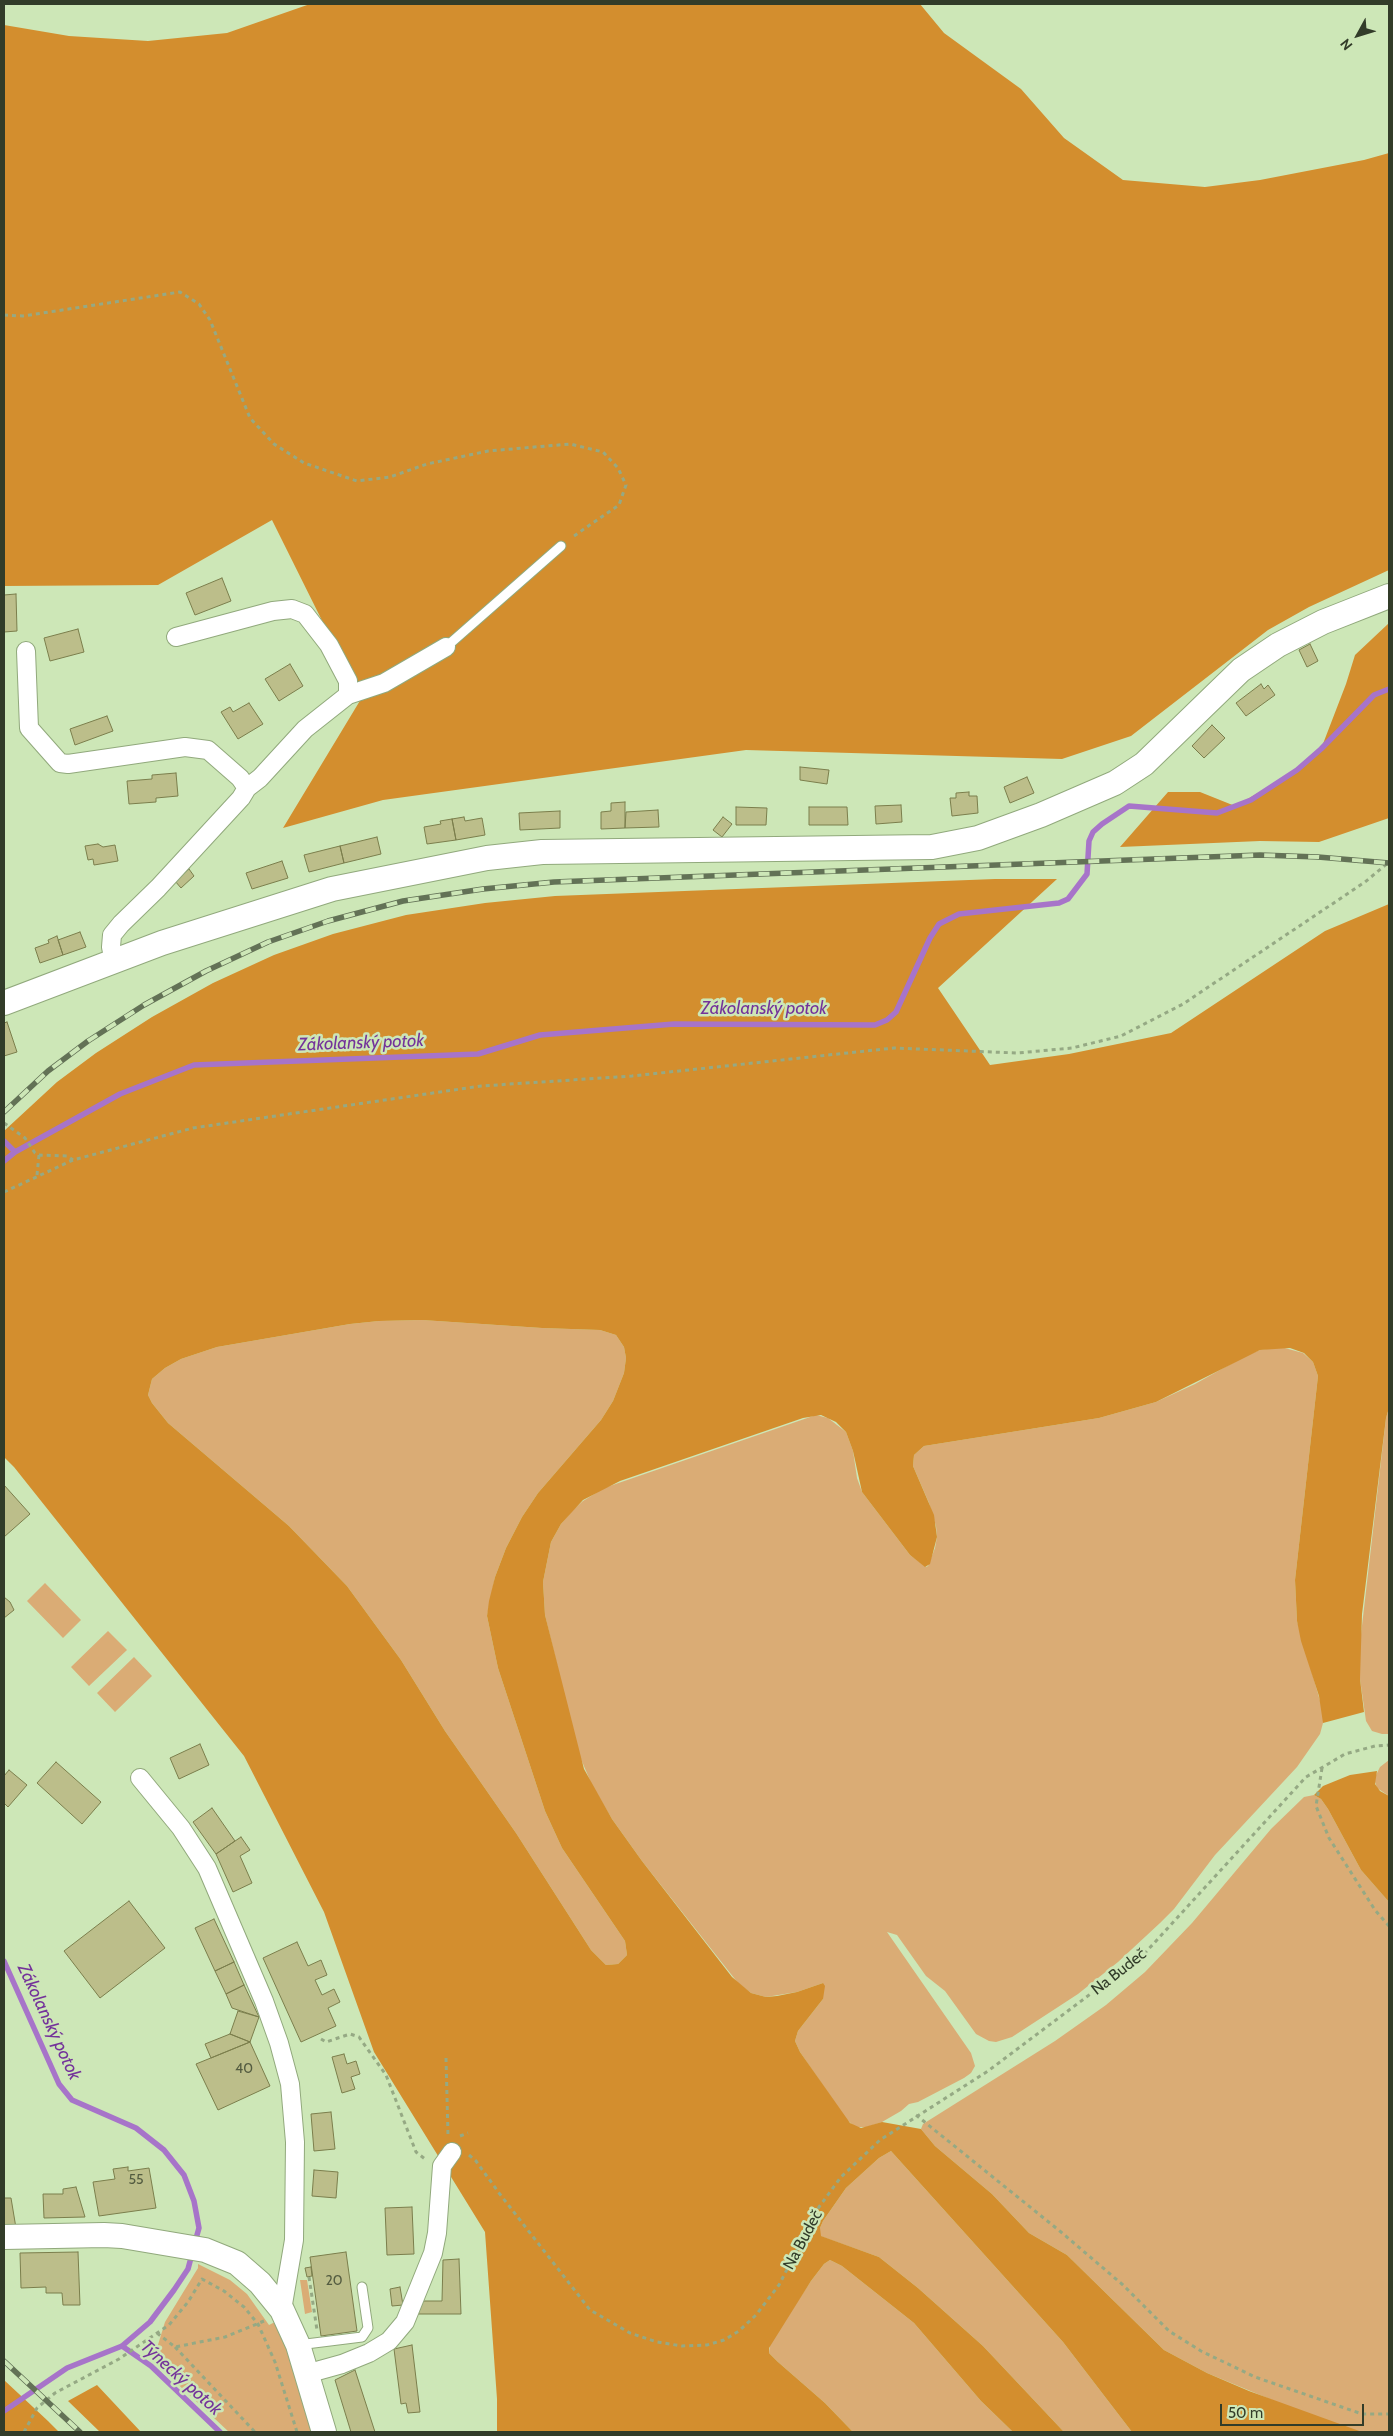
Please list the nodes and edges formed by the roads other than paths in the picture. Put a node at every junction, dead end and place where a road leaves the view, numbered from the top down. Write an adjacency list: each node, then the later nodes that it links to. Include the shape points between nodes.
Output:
1 (561, 546): 4 (lane)
2 (1389, 596): 8 (main road, via 1278,645 1241,670 1144,764 1115,783 978,838 932,847 542,852 487,858 332,889 211,926)
3 (176, 637): 6 (street, via 273,611 292,609 305,614 329,646 348,681)
4 (446, 646): 6 (street, via 384,682)
5 (26, 651): 7 (street, via 29,728 60,763 185,747 208,750)
6 (348, 695): 7 (street, via 305,729)
7 (247, 788): 8 (street, via 158,888 120,924 112,935)
8 (114, 962): 9 (main road)
9 (4, 1003)
10 (140, 1778): 14 (street, via 181,1828 207,1868 264,2001 290,2084 295,2142 294,2240)
11 (450, 2155): 16 (street, via 442,2166 433,2253 405,2322 389,2341 369,2353)
12 (4, 2237): 14 (main road, via 104,2234 205,2250 237,2263 260,2283)
13 (362, 2287): 15 (lane, via 368,2328 362,2337)
14 (282, 2310): 15 (main road)
15 (308, 2344): 16 (main road)
16 (306, 2374): 17 (main road)
17 (324, 2432)

